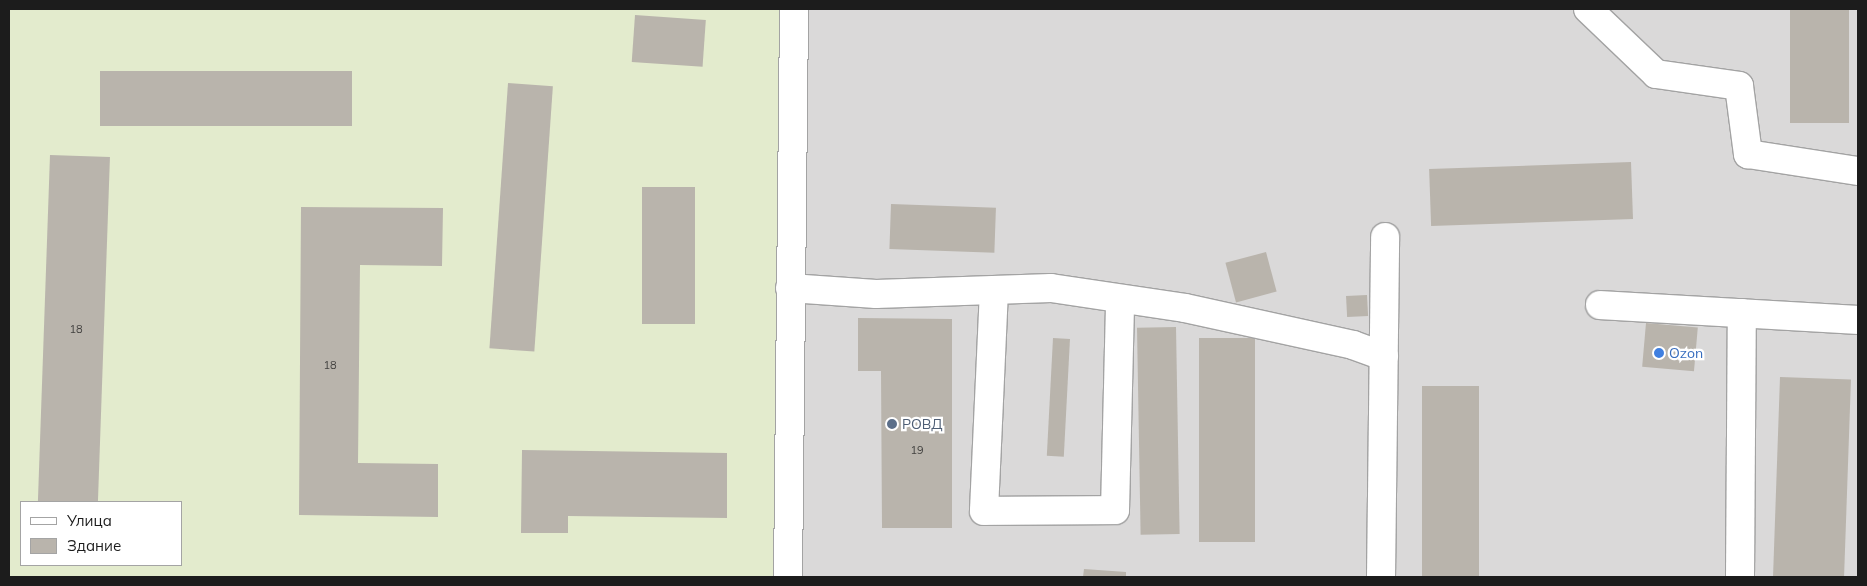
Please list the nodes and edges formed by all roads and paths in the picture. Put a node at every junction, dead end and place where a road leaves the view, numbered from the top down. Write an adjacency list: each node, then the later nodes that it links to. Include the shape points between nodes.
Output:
1 (794, 9): 5 (street)
2 (1588, 9): 3 (street, via 1656,74 1740,86 1748,154)
3 (1858, 171)
4 (1385, 238): 11 (street)
5 (790, 288): 6 (street, via 876,294); 12 (street)
6 (994, 290): 7 (street, via 1051,288); 7 (street, via 984,511 1115,510)
7 (1120, 299): 11 (street, via 1185,308 1353,345)
8 (1600, 305): 9 (street)
9 (1742, 313): 10 (street); 14 (street)
10 (1858, 320)
11 (1384, 356): 13 (street)
12 (788, 577)
13 (1381, 577)
14 (1740, 577)

